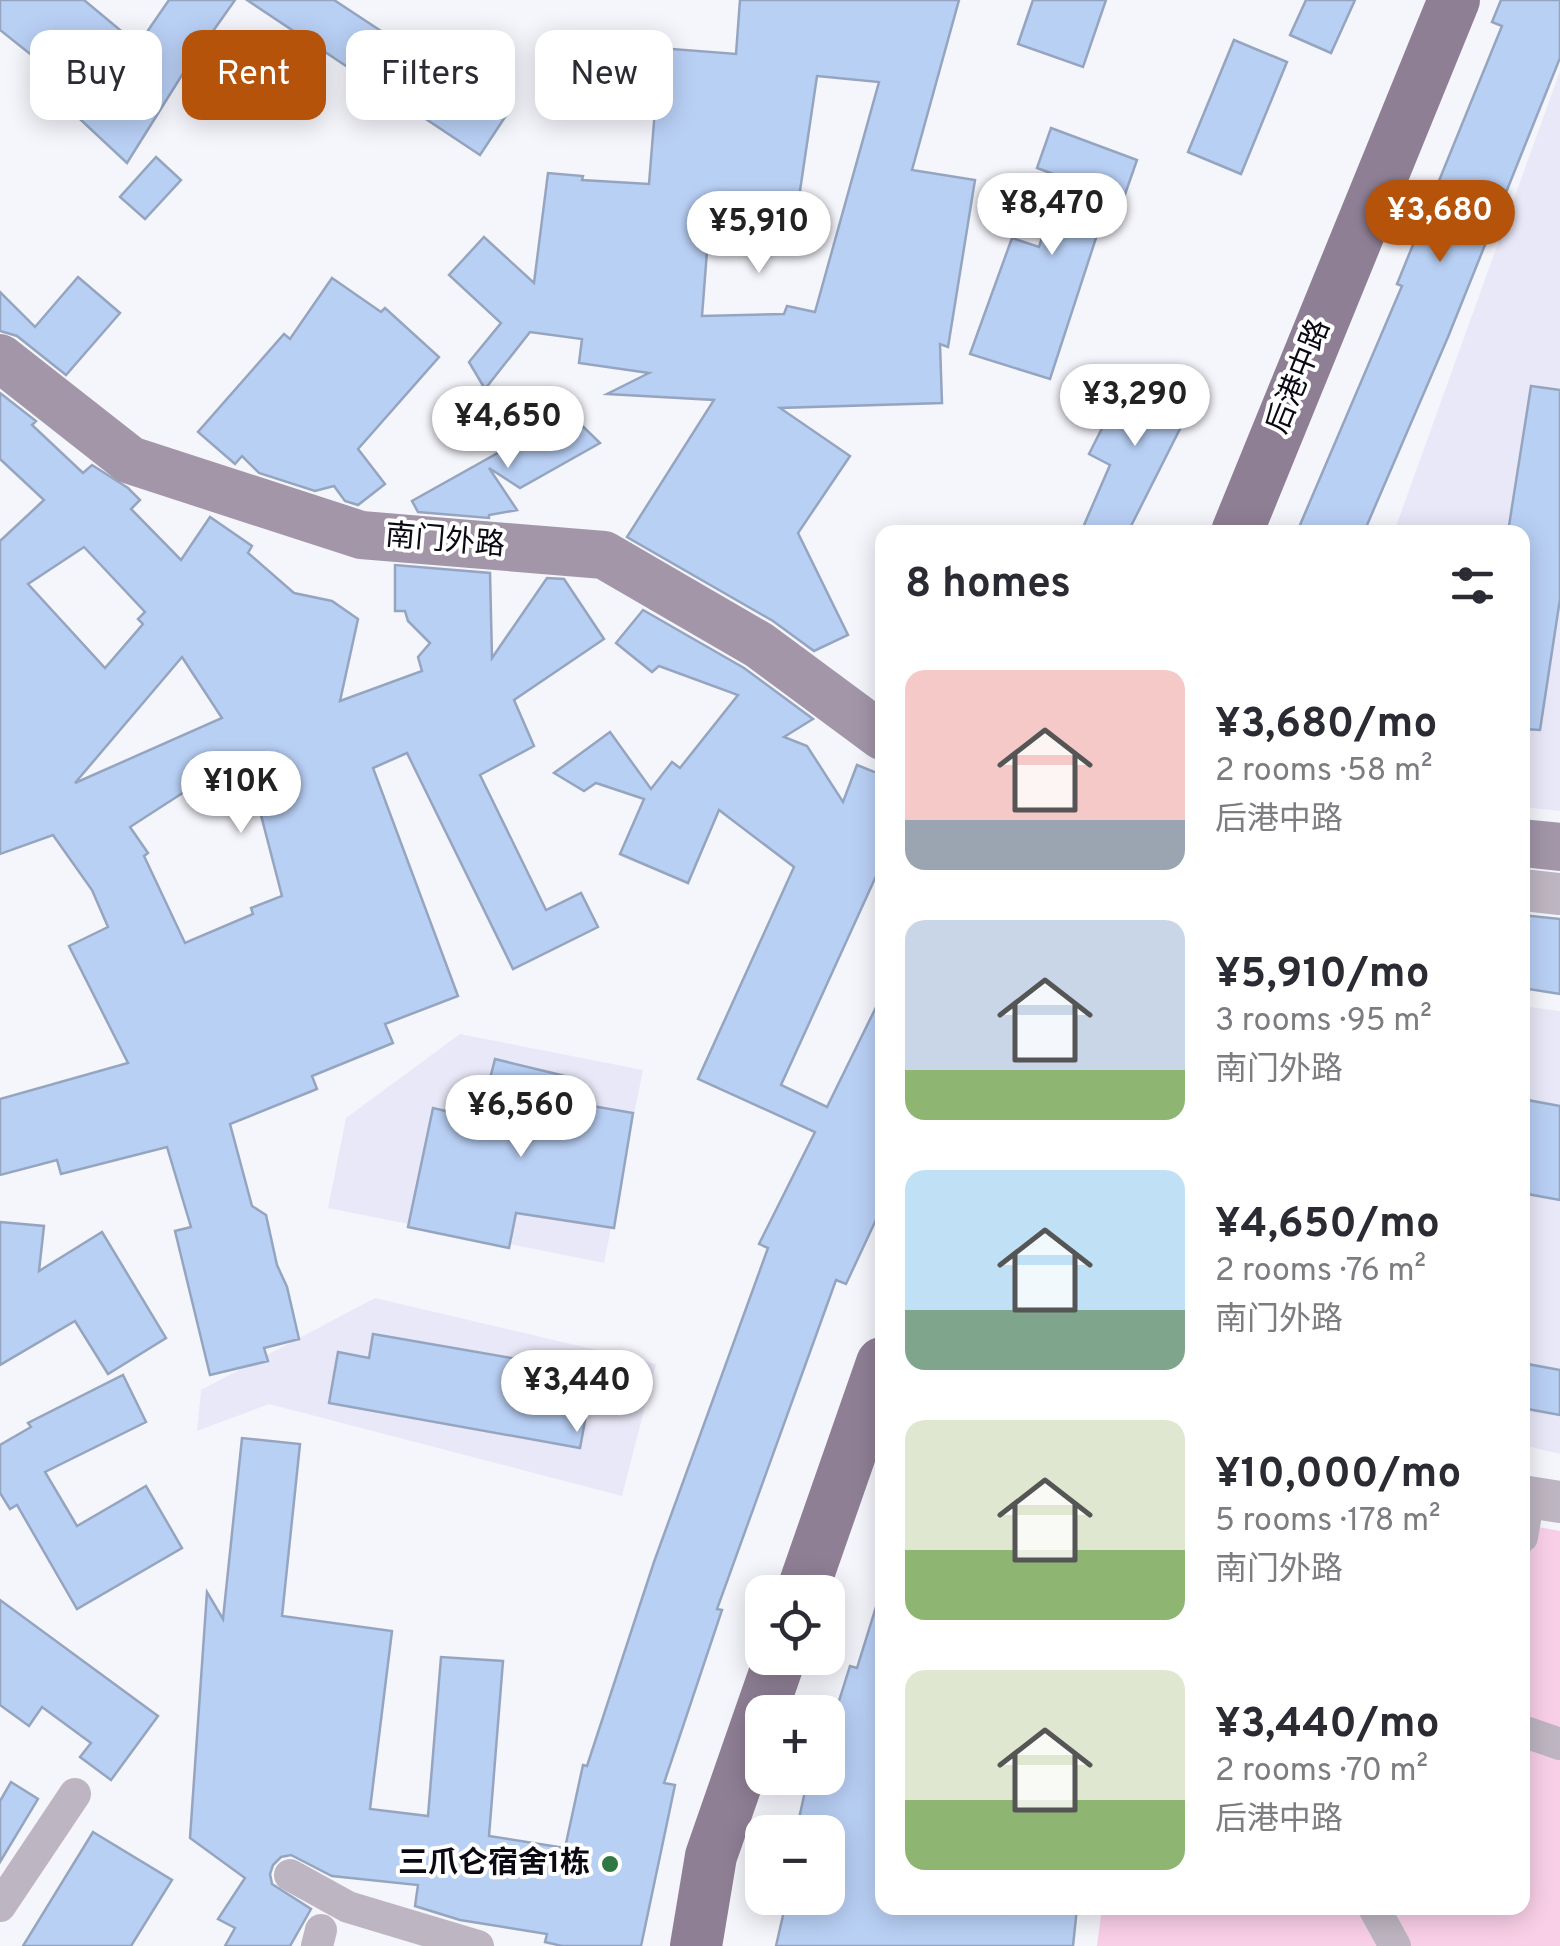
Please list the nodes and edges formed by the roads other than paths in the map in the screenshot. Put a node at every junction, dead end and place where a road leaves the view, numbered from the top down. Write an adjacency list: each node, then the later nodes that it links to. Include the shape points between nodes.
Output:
1 (1454, 0): 3 (main road, 后港中路)
2 (0, 358): 4 (main road, 南门外路, via 130,460 361,536 604,556 759,645)
3 (1240, 525)
4 (875, 731)
5 (1530, 844): 6 (main road)
6 (1560, 847)
7 (1530, 891): 8 (street)
8 (1560, 894)
9 (875, 1383): 10 (main road)
10 (808, 1575)
11 (774, 1675): 19 (main road, via 711,1856)
12 (1530, 1734): 13 (street)
13 (1560, 1744)
14 (75, 1794): 16 (street)
15 (290, 1875): 18 (street, via 348,1907)
16 (7, 1896)
17 (1378, 1915): 20 (street)
18 (478, 1946)
19 (696, 1946)
20 (1395, 1946)

